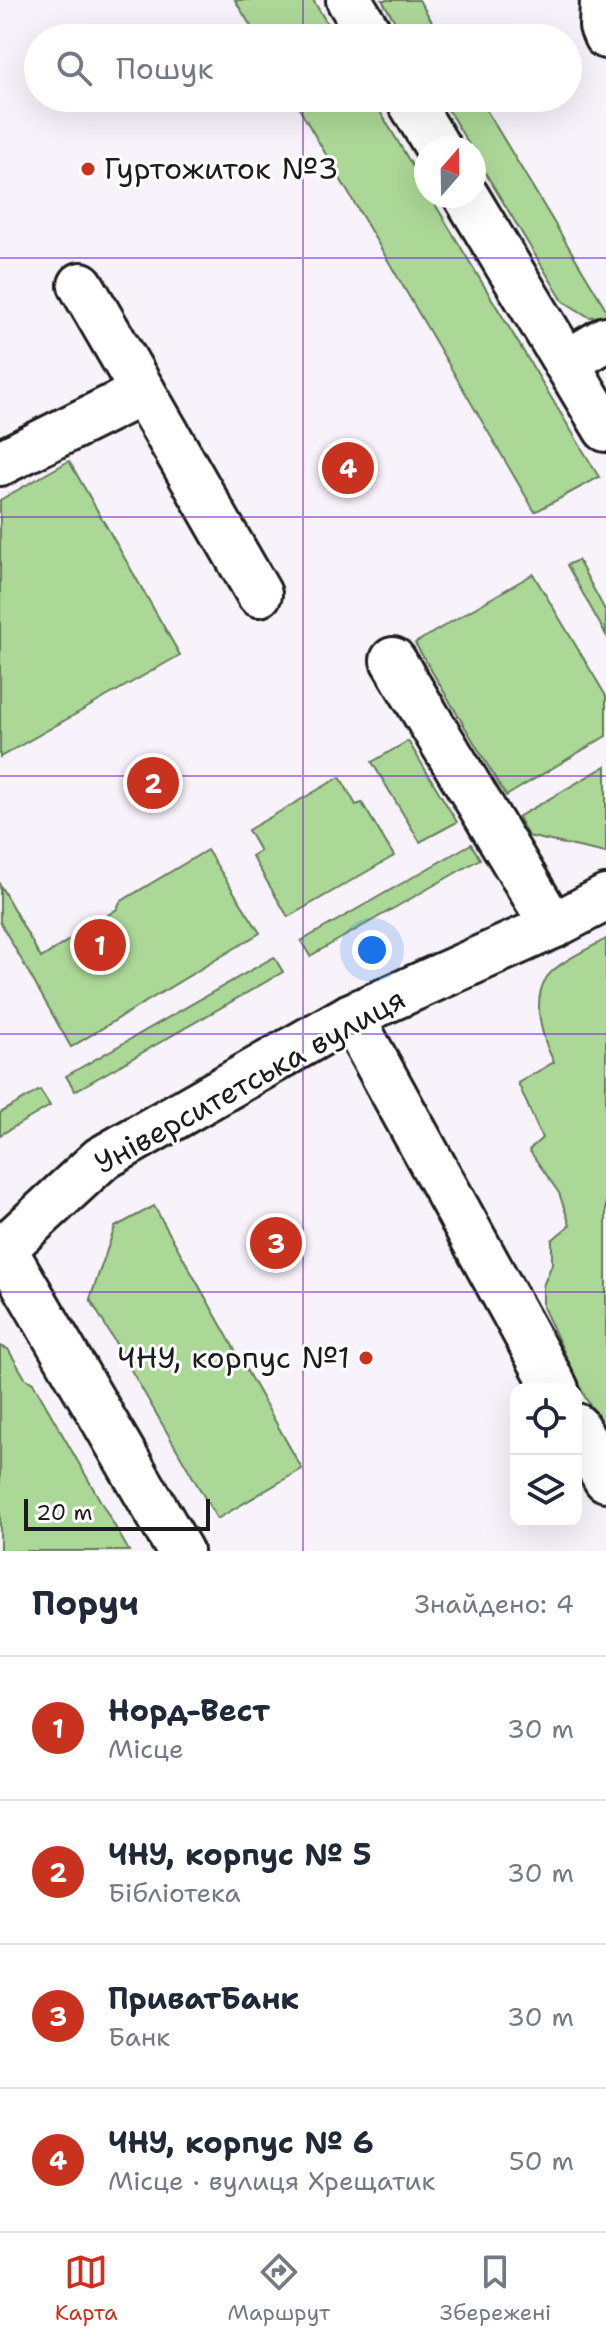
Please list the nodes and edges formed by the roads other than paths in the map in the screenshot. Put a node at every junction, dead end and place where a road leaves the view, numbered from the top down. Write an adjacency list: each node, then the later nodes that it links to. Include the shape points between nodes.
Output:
1 (349, 0): 3 (street)
2 (603, 0): 4 (street)
3 (364, 24)
4 (606, 36)
5 (416, 112): 6 (street)
6 (431, 136)
7 (473, 208): 10 (street)
8 (81, 285): 11 (street)
9 (606, 339): 10 (street)
10 (566, 363): 12 (street)
11 (143, 392): 13 (street); 14 (street)
12 (606, 429)
13 (0, 463)
14 (259, 594)
15 (393, 660): 17 (street)
16 (606, 898): 17 (street, Університетська вулиця)
17 (553, 926): 18 (street, Університетська вулиця)
18 (351, 1016): 19 (street, Університетська вулиця, via 101,1159); 20 (street)
19 (2, 1251): 23 (street)
20 (553, 1383)
21 (582, 1437): 22 (street)
22 (606, 1479)
23 (180, 1551)

